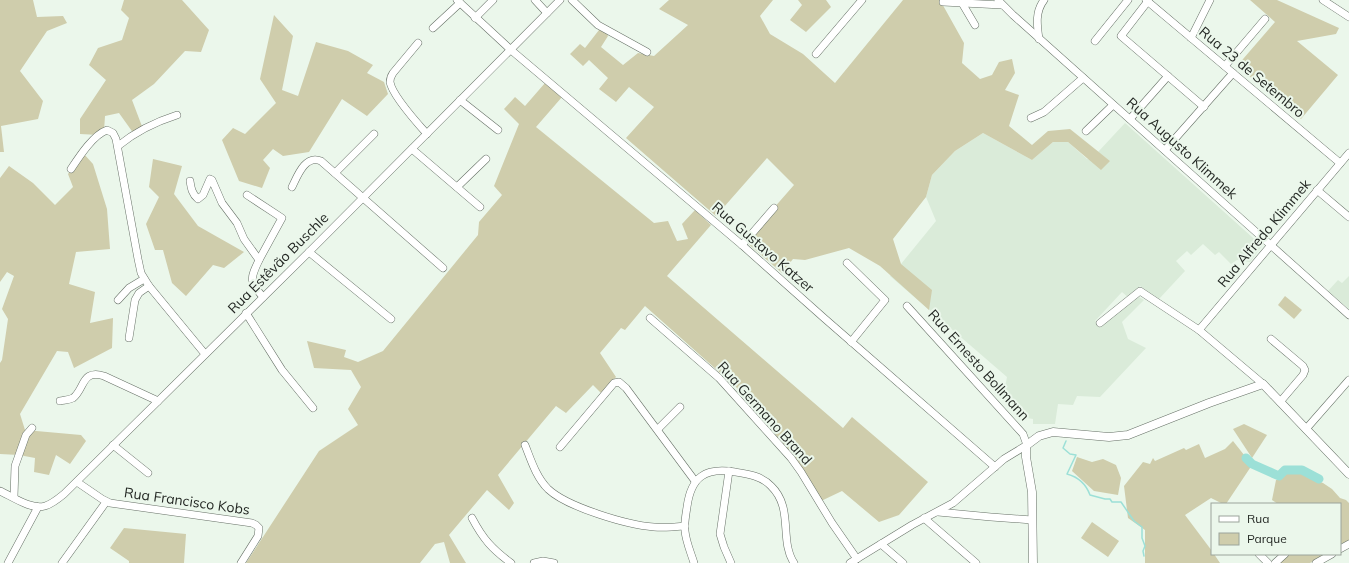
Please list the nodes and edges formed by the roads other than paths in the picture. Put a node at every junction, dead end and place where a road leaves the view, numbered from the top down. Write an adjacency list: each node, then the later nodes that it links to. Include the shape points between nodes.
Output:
1 (493, 0): 17 (street)
2 (535, 0): 15 (street)
3 (560, 0): 15 (street, Rua Estêvão Buschle)
4 (572, 0): 26 (street, via 598,25)
5 (862, 0): 27 (street)
6 (1044, 0): 22 (street, via 1037,16)
7 (1128, 0): 23 (street)
8 (1210, 0): 21 (street)
9 (1323, 0): 16 (street)
10 (458, 1): 17 (street, Rua Gustavo Katzer); 20 (street)
11 (1147, 1): 21 (street, Rua 23 de Setembro); 30 (street, via 1121,36)
12 (943, 2): 13 (street)
13 (962, 2): 14 (street); 19 (street)
14 (1000, 2): 22 (street, Rua Augusto Klimmek)
15 (547, 13): 25 (street, Rua Estêvão Buschle)
16 (1349, 17)
17 (476, 18): 25 (street, Rua Gustavo Katzer)
18 (1265, 19): 28 (street)
19 (975, 25)
20 (433, 28)
21 (1191, 38): 28 (street, Rua 23 de Setembro)
22 (1040, 39): 31 (street, Rua Augusto Klimmek)
23 (1095, 41)
24 (418, 43): 41 (street, via 393,73 390,83 404,107)
25 (511, 50): 32 (street, Rua Estêvão Buschle); 59 (street, Rua Gustavo Katzer)
26 (647, 52)
27 (816, 54)
28 (1225, 66): 29 (street, Rua 23 de Setembro)
29 (1233, 73): 34 (street); 47 (street, Rua 23 de Setembro)
30 (1168, 76): 34 (street); 37 (street)
31 (1083, 78): 33 (street, Rua Augusto Klimmek); 36 (street, via 1044,112)
32 (460, 100): 38 (street); 41 (street, Rua Estêvão Buschle)
33 (1113, 104): 37 (street, Rua Augusto Klimmek); 39 (street)
34 (1204, 107): 44 (street)
35 (176, 115): 42 (street, via 139,132)
36 (1031, 118)
37 (1130, 119): 44 (street, Rua Augusto Klimmek)
38 (498, 130)
39 (1086, 131)
40 (374, 134): 49 (street)
41 (427, 134): 43 (street, Rua Estêvão Buschle)
42 (118, 146): 48 (street, via 113,133 104,131); 65 (street, via 138,259)
43 (412, 149): 52 (street); 55 (street, Rua Estêvão Buschle)
44 (1166, 150): 60 (street, Rua Augusto Klimmek)
45 (1349, 153): 47 (street, Rua Alfredo Klimmek)
46 (486, 159): 52 (street)
47 (1340, 163): 53 (street, Rua Alfredo Klimmek)
48 (71, 169)
49 (335, 174): 51 (street, via 321,161 314,160 304,166); 55 (street)
50 (190, 181): 62 (street, via 198,199 211,179 222,203)
51 (292, 187)
52 (457, 187): 56 (street)
53 (1317, 190): 58 (street); 60 (street, Rua Alfredo Klimmek)
54 (247, 196): 62 (street, via 282,218)
55 (362, 199): 61 (street, Rua Estêvão Buschle); 64 (street)
56 (480, 207)
57 (774, 208): 59 (street)
58 (1349, 217)
59 (742, 245): 78 (street, Rua Gustavo Katzer)
60 (1271, 246): 71 (street, Rua Augusto Klimmek); 75 (street, Rua Alfredo Klimmek)
61 (309, 252): 67 (street, Rua Estêvão Buschle); 73 (street)
62 (259, 260): 67 (street, via 252,281)
63 (847, 262): 78 (street, via 885,300)
64 (444, 268)
65 (144, 279): 66 (street); 68 (street, via 128,288)
66 (149, 286): 76 (street, via 139,293 135,300); 79 (street)
67 (263, 297): 70 (street, Rua Estêvão Buschle)
68 (118, 300)
69 (907, 306): 91 (street, Rua Ernesto Bollmann, via 1023,434)
70 (246, 313): 79 (street, Rua Estêvão Buschle); 86 (street, via 282,370)
71 (1349, 315)
72 (650, 318): 113 (street, Rua Germano Brand, via 719,378 784,450)
73 (391, 319)
74 (1100, 322): 75 (street, via 1140,291)
75 (1199, 330): 81 (street)
76 (129, 338)
77 (1271, 339): 84 (street, via 1305,370 1304,375)
78 (851, 342): 94 (street, Rua Gustavo Katzer)
79 (205, 354): 83 (street, Rua Estêvão Buschle)
80 (1349, 380): 89 (street)
81 (1264, 384): 84 (main road); 91 (main road, via 1128,435 1109,437 1053,432 1039,436)
82 (60, 401): 83 (street, via 74,397 85,379 97,375)
83 (158, 401): 92 (street, Rua Estêvão Buschle)
84 (1280, 402): 89 (main road)
85 (680, 407): 88 (street)
86 (313, 408)
87 (32, 428): 101 (street, via 26,435 16,466)
88 (658, 429): 93 (street, via 626,388 616,382); 98 (street)
89 (1306, 429): 97 (main road)
90 (525, 445): 108 (street, via 542,482 552,493 566,501 635,524 653,527)
91 (1027, 445): 94 (street); 107 (main road)
92 (113, 446): 96 (street); 99 (street, Rua Estêvão Buschle)
93 (560, 447)
94 (995, 467): 104 (street)
95 (729, 471): 98 (street, via 712,471); 121 (street, via 720,534); 122 (street, via 761,479 770,484 776,492 784,509 789,549)
96 (148, 473)
97 (1349, 474)
98 (696, 481): 108 (street, via 688,499)
99 (77, 482): 102 (street, Rua Francisco Kobs); 103 (street, Rua Estêvão Buschle, via 52,503)
100 (0, 491): 101 (street)
101 (14, 497): 103 (street)
102 (106, 502): 115 (street); 116 (street, Rua Francisco Kobs, via 252,523 259,528 259,532)
103 (38, 507): 114 (street)
104 (938, 512): 106 (street); 107 (street)
105 (472, 518): 117 (street, via 485,541)
106 (924, 518): 109 (street); 125 (street)
107 (1032, 520): 126 (main road)
108 (685, 526): 120 (street)
109 (881, 544): 113 (street); 124 (street)
110 (1260, 555): 127 (street)
111 (1284, 555): 128 (street)
112 (1330, 555): 129 (street)
113 (857, 559): 123 (street)
114 (8, 563)
115 (62, 563)
116 (241, 563)
117 (510, 563)
118 (534, 563): 119 (street)
119 (554, 563)
120 (694, 563)
121 (731, 563)
122 (794, 563)
123 (850, 563)
124 (903, 563)
125 (976, 563)
126 (1033, 563)
127 (1268, 563)
128 (1275, 563)
129 (1316, 563)

